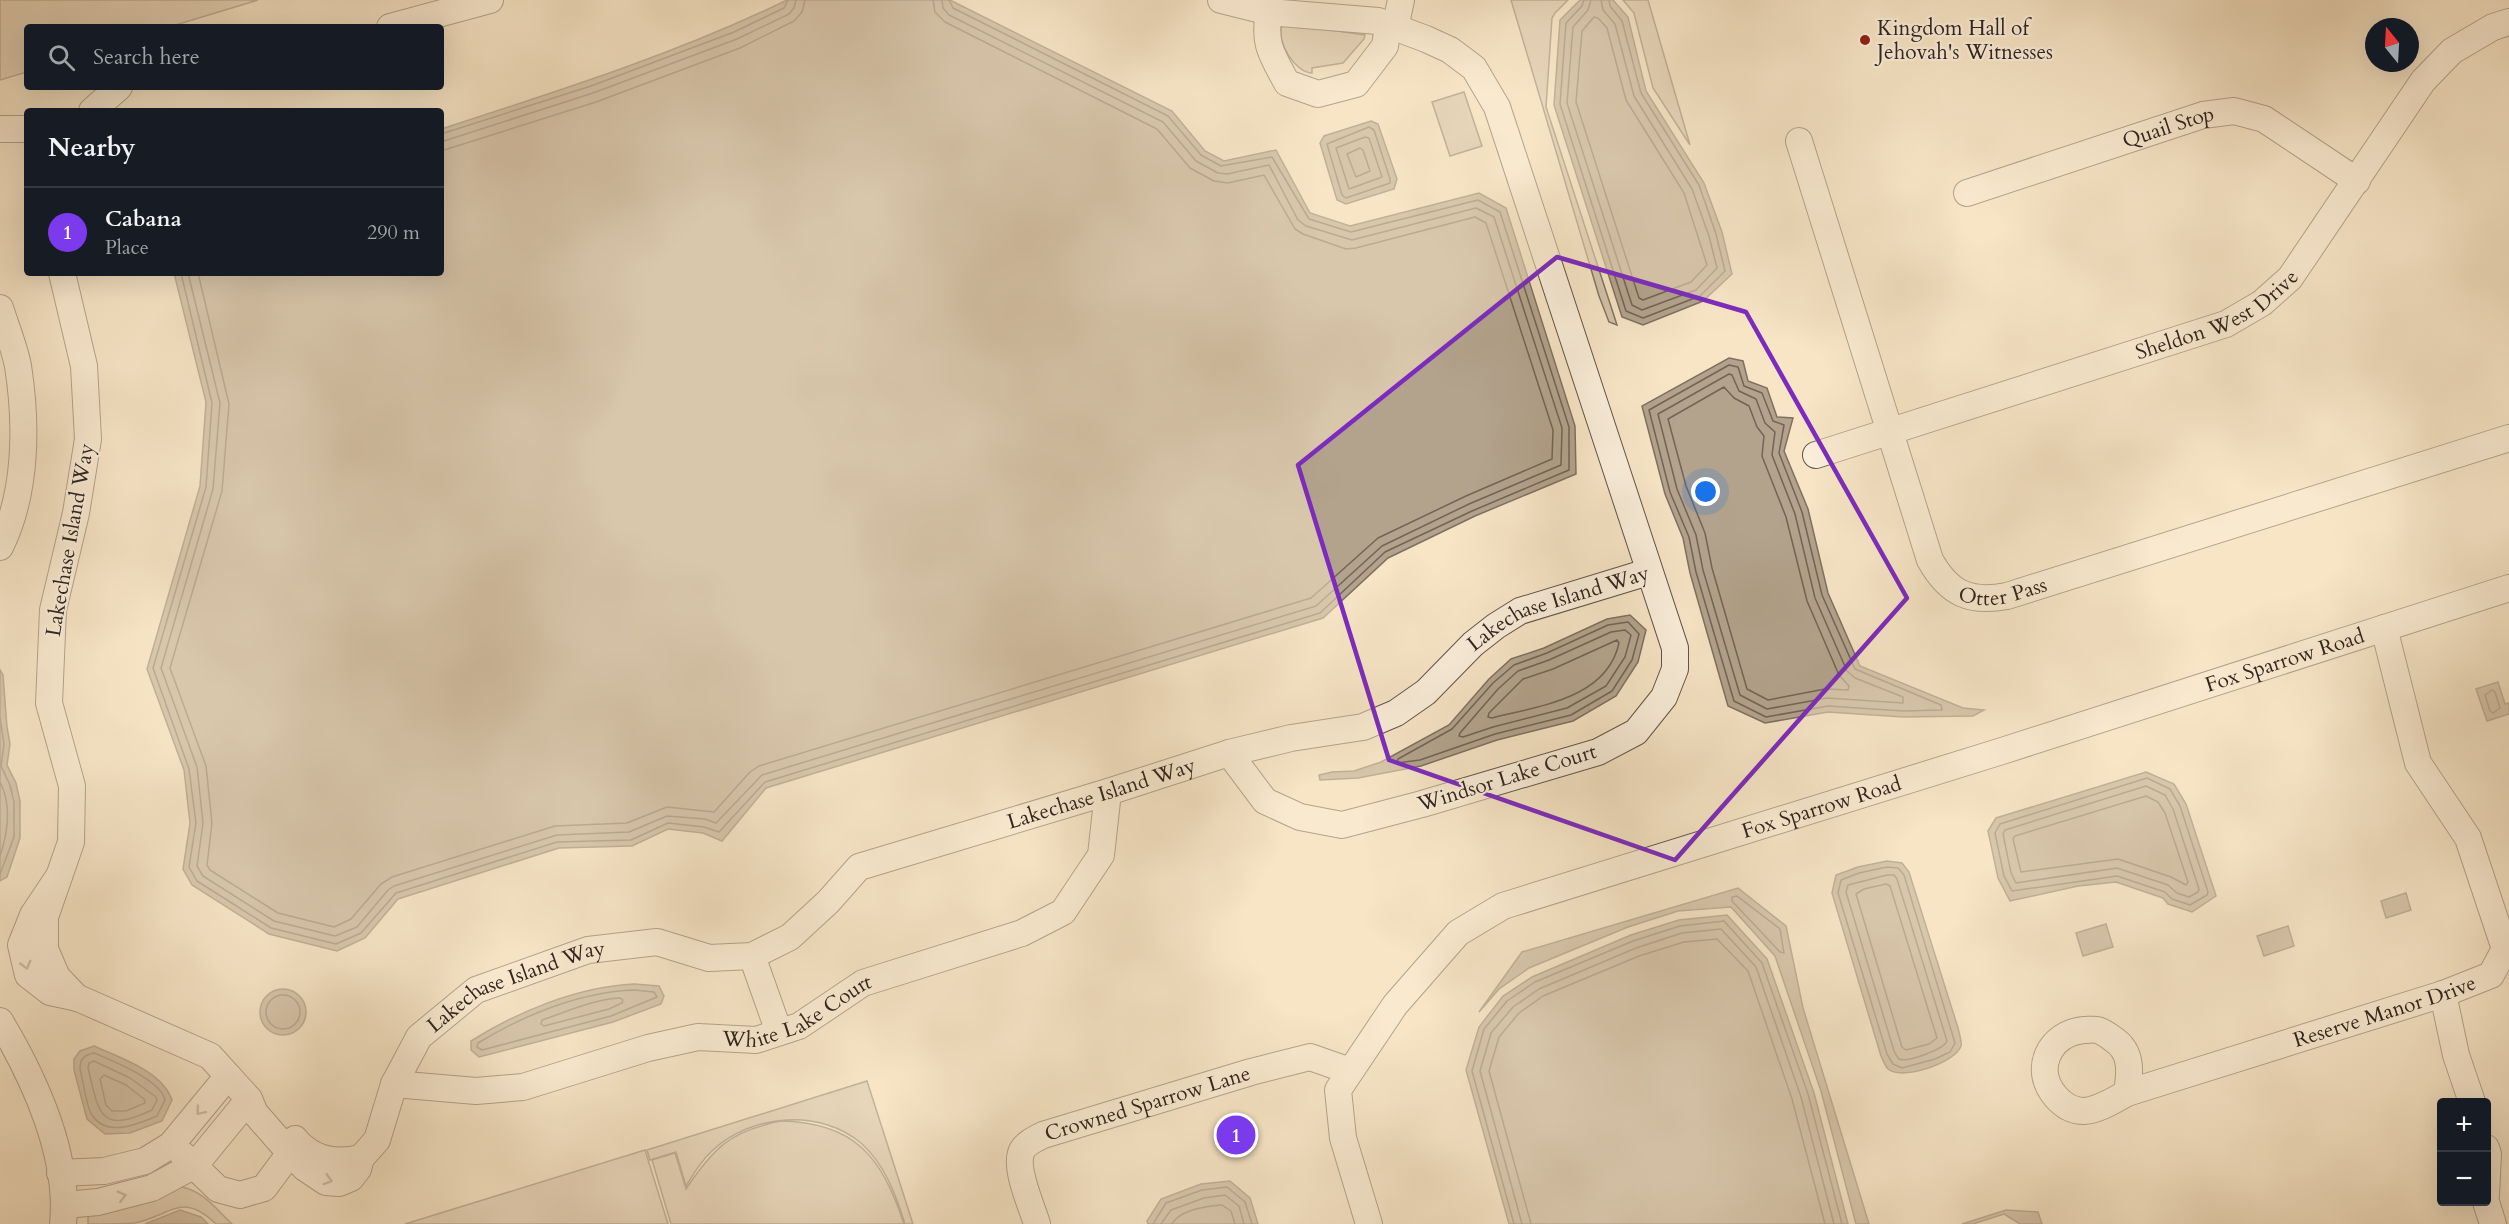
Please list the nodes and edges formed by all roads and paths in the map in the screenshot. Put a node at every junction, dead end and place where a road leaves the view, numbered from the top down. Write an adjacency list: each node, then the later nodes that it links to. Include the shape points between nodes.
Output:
1 (490, 0): 7 (street)
2 (1221, 0): 4 (street, Lakechase Island Way)
3 (1401, 0): 5 (street)
4 (1269, 12): 5 (street, Lakechase Island Way); 5 (street, via 1265,32 1287,83 1318,94 1356,84 1386,46)
5 (1386, 19): 21 (street, Lakechase Island Way, via 1450,50 1474,68 1497,107)
6 (2509, 22): 13 (street, Sheldon West Drive, via 2452,51 2423,81)
7 (401, 24)
8 (116, 90): 9 (street)
9 (95, 108)
10 (0, 129): 11 (street)
11 (24, 129)
12 (1799, 141): 17 (street, Otter Pass)
13 (2357, 181): 14 (street, Quail Stop, via 2264,118 2234,111 2203,114); 17 (street, Sheldon West Drive, via 2290,278 2262,303 2226,324)
14 (1967, 193)
15 (63, 276): 31 (street, Lakechase Island Way, via 84,366 88,440 53,610 49,703 72,786 71,842 45,917 45,949 57,977 78,998 210,1056)
16 (0, 308): 20 (street, via 18,364 24,441 18,489)
17 (1891, 430): 18 (street, Otter Pass, via 1930,560 1940,577 1957,592 1985,600); 19 (street, Sheldon West Drive)
18 (2509, 438)
19 (1816, 455)
20 (0, 547)
21 (1648, 572): 24 (street, Lakechase Island Way, via 1520,611 1473,644 1426,692 1396,713 1363,727); 24 (street, Windsor Lake Court, via 1675,648 1675,669 1664,697 1636,732 1598,752 1342,825 1300,817 1265,801)
22 (2509, 588): 23 (street, Fox Sparrow Road)
23 (2384, 628): 27 (street, Reserve Manor Drive, via 2418,763 2468,838 2505,948 2491,975); 30 (street, Fox Sparrow Road, via 1503,906 1458,933 1395,1005)
24 (1229, 753): 25 (street, Lakechase Island Way)
25 (1108, 792): 26 (street, Lakechase Island Way, via 860,867 790,937); 29 (street, White Lake Court, via 1101,855 1063,912 1022,933 862,984 799,1026)
26 (752, 956): 29 (street); 32 (street, Lakechase Island Way, via 709,958 657,942 645,943 588,951 476,990 419,1037)
27 (2443, 994): 33 (street, Reserve Manor Drive); 34 (street, via 2456,1055)
28 (0, 1020): 39 (street, via 24,1060 48,1120)
29 (779, 1032): 32 (street, White Lake Court, via 756,1040 688,1039 523,1087 476,1091)
30 (1350, 1071): 42 (street, Crowned Sparrow Lane, via 1310,1057 1043,1135 1021,1152 1020,1170); 43 (street, Fox Sparrow Road, via 1338,1090 1342,1138)
31 (228, 1076): 35 (street, Lakechase Island Way); 36 (street, one-way to 36)
32 (394, 1084): 37 (street, Lakechase Island Way, via 377,1140 361,1158 351,1178 339,1183 326,1182 305,1168)
33 (2127, 1094)
34 (2471, 1098)
35 (249, 1099): 37 (street, Lakechase Island Way, via 255,1113); 38 (street)
36 (171, 1145): 38 (street); 39 (street, via 145,1161 104,1171)
37 (296, 1150): 38 (street, via 264,1188 240,1195 218,1189)
38 (195, 1165): 41 (street, one-way to 38, via 152,1188)
39 (60, 1173): 41 (street)
40 (2487, 1206): 44 (street)
41 (64, 1214)
42 (1037, 1224)
43 (1369, 1224)
44 (2493, 1224)

